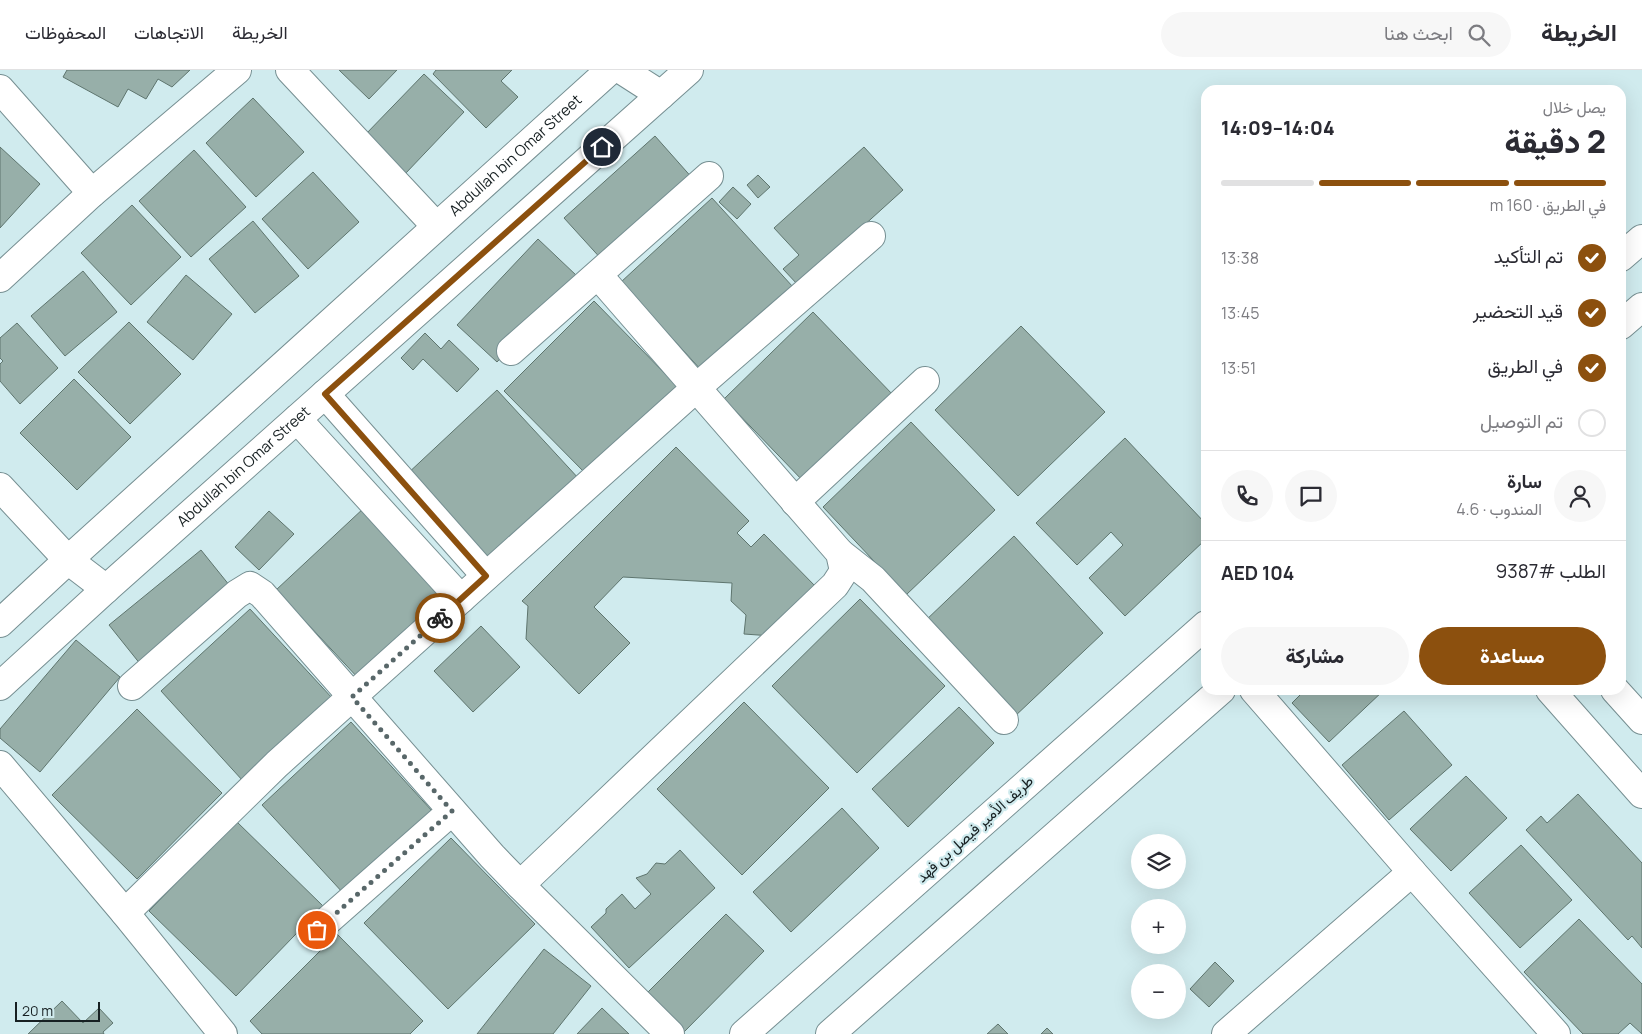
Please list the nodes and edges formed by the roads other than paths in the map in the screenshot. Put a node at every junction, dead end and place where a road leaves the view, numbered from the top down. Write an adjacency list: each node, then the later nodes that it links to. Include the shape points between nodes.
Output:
1 (237, 70): 9 (street)
2 (290, 70): 10 (street)
3 (610, 70): 10 (street, Abdullah bin Omar Street)
4 (622, 70): 7 (street)
5 (689, 70): 7 (street, Abdullah bin Omar Street)
6 (0, 89): 9 (street)
7 (661, 95): 21 (street, Abdullah bin Omar Street)
8 (709, 176): 14 (street)
9 (92, 193): 15 (street)
10 (436, 226): 28 (street, Abdullah bin Omar Street)
11 (871, 236): 20 (street)
12 (1642, 239): 13 (street)
13 (1626, 253)
14 (598, 275): 18 (street); 20 (street)
15 (0, 278)
16 (1642, 307): 17 (street)
17 (1626, 321)
18 (511, 351)
19 (925, 381): 26 (street)
20 (696, 388): 26 (street); 29 (street)
21 (325, 394): 22 (street, Abdullah bin Omar Street); 23 (street)
22 (297, 419): 24 (street); 30 (street, Abdullah bin Omar Street)
23 (383, 459): 24 (street); 29 (street)
24 (355, 483): 31 (street)
25 (0, 487): 28 (street)
26 (796, 502): 27 (street)
27 (840, 553): 41 (street, via 873,579); 47 (street, via 844,571 835,585)
28 (68, 560): 30 (street); 32 (street, Abdullah bin Omar Street)
29 (486, 576): 31 (street)
30 (106, 589): 34 (street, Abdullah bin Omar Street)
31 (461, 599): 40 (street)
32 (0, 623)
33 (1201, 629): 52 (street, طريف الأمير فيصل بن فهد)
34 (0, 686)
35 (132, 686): 40 (street, via 250,586 262,594)
36 (1215, 695): 53 (street)
37 (1258, 695): 46 (street)
38 (1554, 695): 44 (street)
39 (1620, 695): 42 (street)
40 (352, 697): 45 (street); 48 (street, via 277,764)
41 (1004, 720)
42 (1642, 720)
43 (0, 765): 48 (street)
44 (1642, 794)
45 (452, 811): 47 (street); 49 (street)
46 (1412, 872): 54 (street); 55 (street)
47 (520, 884): 51 (street)
48 (125, 913): 50 (street)
49 (317, 930)
50 (224, 1034)
51 (670, 1034)
52 (744, 1034)
53 (830, 1034)
54 (1226, 1034)
55 (1556, 1034)

